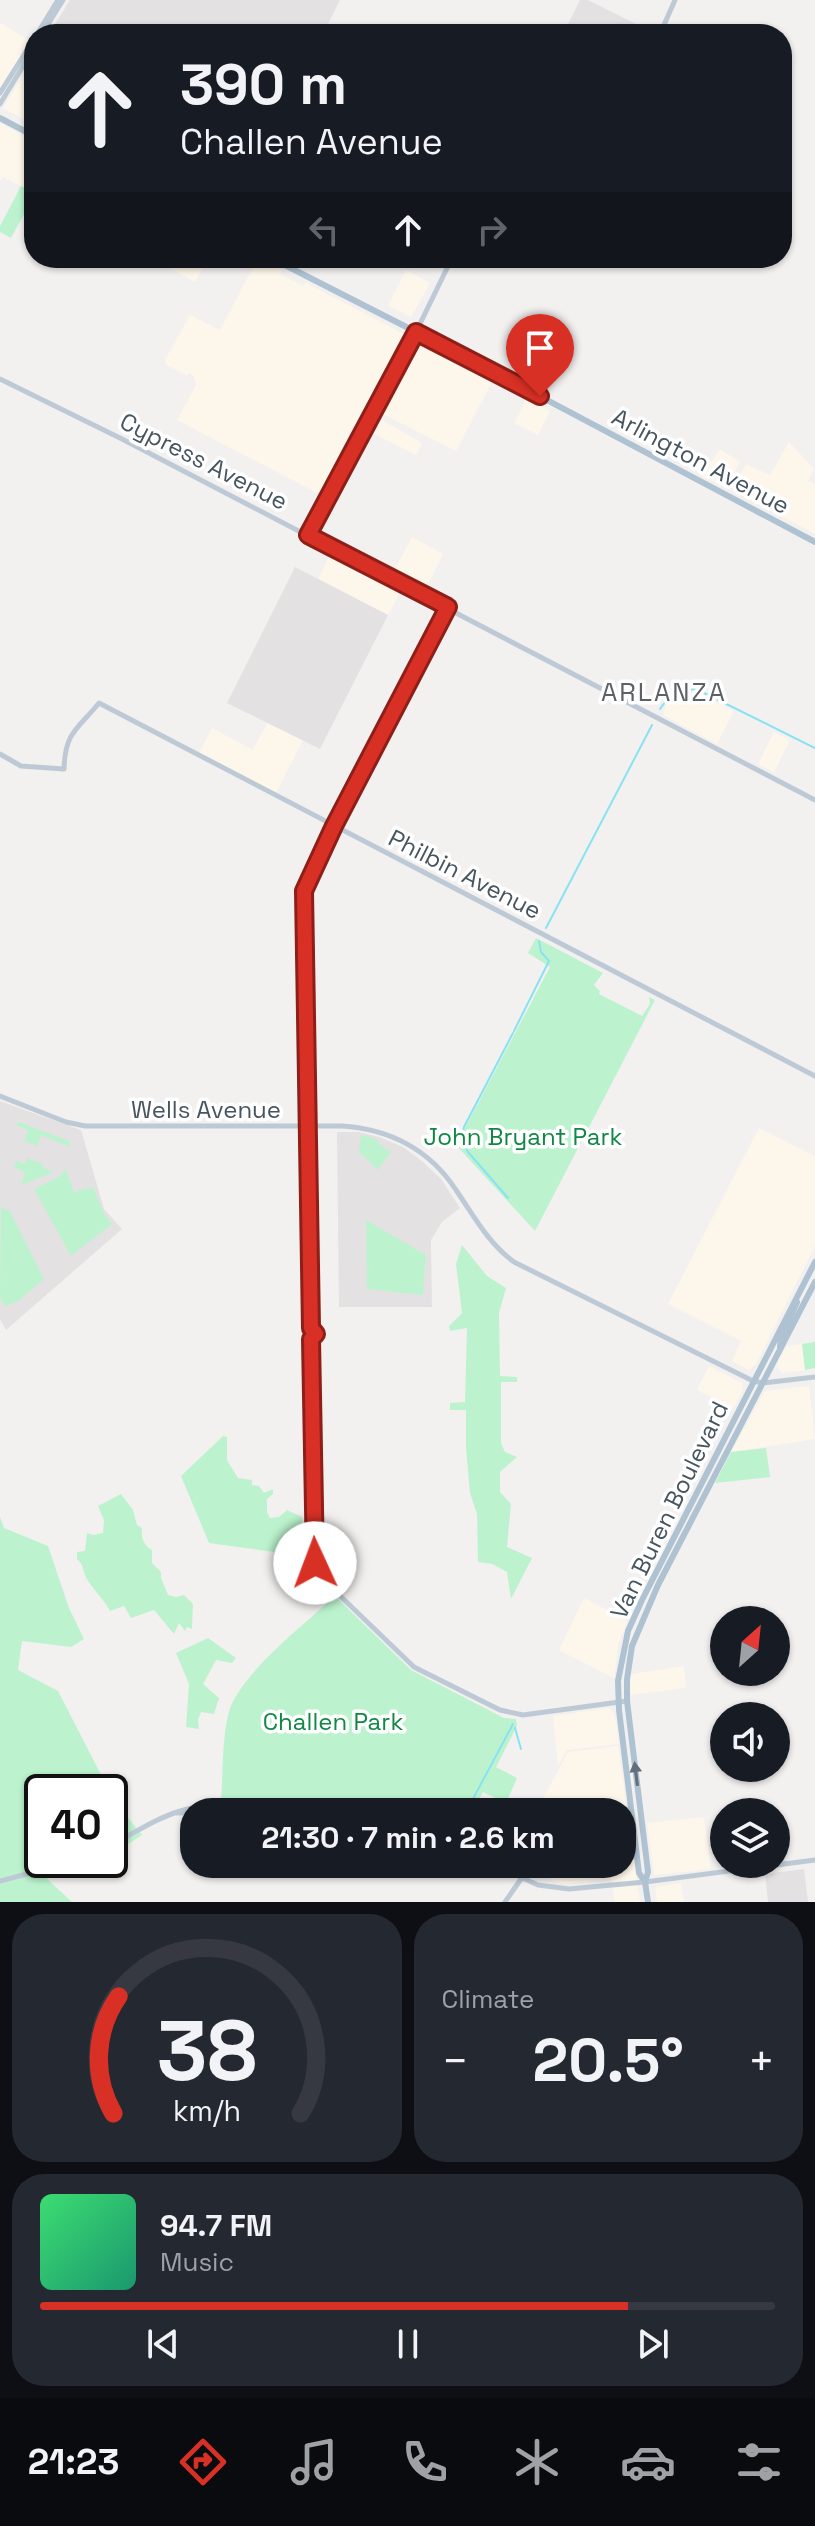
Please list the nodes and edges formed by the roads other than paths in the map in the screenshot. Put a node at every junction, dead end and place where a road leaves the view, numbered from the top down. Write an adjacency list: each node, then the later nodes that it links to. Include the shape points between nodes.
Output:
1 (61, 0): 3 (street)
2 (675, 0): 4 (street)
3 (46, 24)
4 (664, 24)
5 (24, 57): 7 (street)
6 (24, 64): 8 (street)
7 (0, 93)
8 (0, 104)
9 (0, 118): 10 (main road)
10 (24, 131)
11 (291, 268): 13 (main road, Arlington Avenue)
12 (447, 268): 13 (street)
13 (416, 332): 15 (street); 16 (main road, Arlington Avenue)
14 (0, 379): 15 (street, Cypress Avenue)
15 (308, 535): 17 (street, Cypress Avenue)
16 (815, 542)
17 (448, 607): 19 (street, Cypress Avenue); 20 (street)
18 (0, 754): 20 (street, Philbin Avenue, via 21,766 64,769 68,739 99,703)
19 (815, 800)
20 (334, 826): 21 (street, Philbin Avenue); 23 (street, via 304,891)
21 (815, 1076)
22 (0, 1096): 23 (street, Wells Avenue, via 85,1126)
23 (307, 1126): 29 (street, Wells Avenue, via 373,1130 407,1143 441,1170 492,1242 514,1262); 36 (street, via 311,1328 305,1333 311,1339 313,1555 320,1573 414,1667 500,1710 523,1715)
24 (815, 1262): 26 (main road, Van Buren Boulevard)
25 (815, 1282): 27 (main road, Van Buren Boulevard)
26 (796, 1299): 27 (main road); 29 (main road, Van Buren Boulevard)
27 (780, 1350): 30 (main road, Van Buren Boulevard)
28 (815, 1377): 30 (street, Wells Avenue)
29 (753, 1381): 30 (street, Wells Avenue); 31 (main road, Van Buren Boulevard)
30 (763, 1383): 32 (main road, Van Buren Boulevard)
31 (646, 1591): 32 (main road); 33 (main road, Van Buren Boulevard)
32 (641, 1620): 34 (main road, Van Buren Boulevard)
33 (623, 1651): 34 (main road); 36 (main road, Van Buren Boulevard)
34 (627, 1679): 35 (main road, Van Buren Boulevard)
35 (627, 1701): 36 (street); 45 (main road, Van Buren Boulevard, one-way to 35)
36 (619, 1702): 45 (main road, Van Buren Boulevard, via 639,1873)
37 (180, 1810): 38 (street)
38 (172, 1813): 39 (street); 40 (street)
39 (180, 1815)
40 (128, 1836)
41 (815, 1860): 45 (street)
42 (24, 1875): 44 (street)
43 (521, 1879): 45 (street, via 569,1889); 46 (street)
44 (0, 1881)
45 (645, 1882): 47 (main road, Van Buren Boulevard)
46 (505, 1902)
47 (648, 1902)

